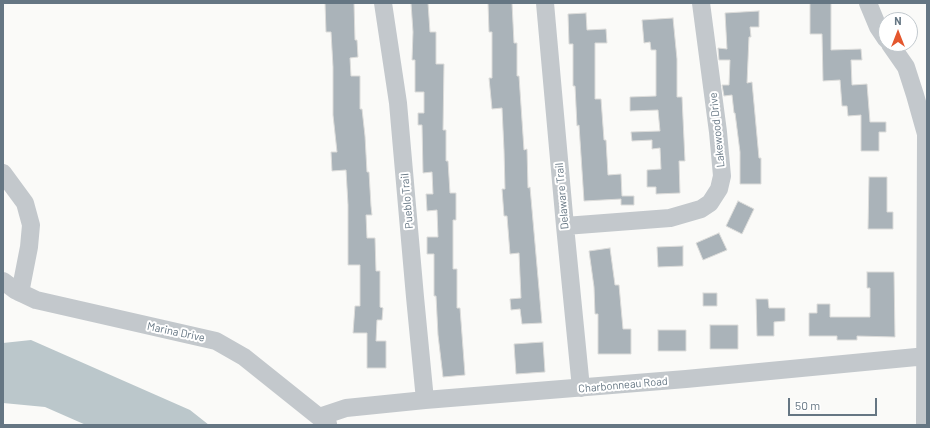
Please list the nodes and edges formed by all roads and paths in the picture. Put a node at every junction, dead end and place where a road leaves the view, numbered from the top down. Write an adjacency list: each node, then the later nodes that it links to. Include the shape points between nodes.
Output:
1 (383, 3): 13 (street, Pueblo Trail, via 398,102)
2 (544, 3): 8 (street, Delaware Trail)
3 (701, 3): 8 (street, Lakewood Drive, via 718,132 722,176 719,190 701,209 670,218)
4 (868, 3): 5 (street)
5 (878, 28)
6 (896, 52): 11 (street, via 906,67 926,134)
7 (3, 173): 10 (street, via 25,203 31,225)
8 (565, 226): 12 (street, Delaware Trail)
9 (3, 281): 10 (street, Marina Drive)
10 (20, 293): 15 (street, Marina Drive, via 36,300 216,341 244,357)
11 (926, 356): 12 (street, Charbonneau Road); 14 (street)
12 (581, 388): 13 (street, Charbonneau Road)
13 (425, 400): 15 (street, Charbonneau Road, via 346,408)
14 (926, 402): 16 (street)
15 (324, 421)
16 (925, 425)

